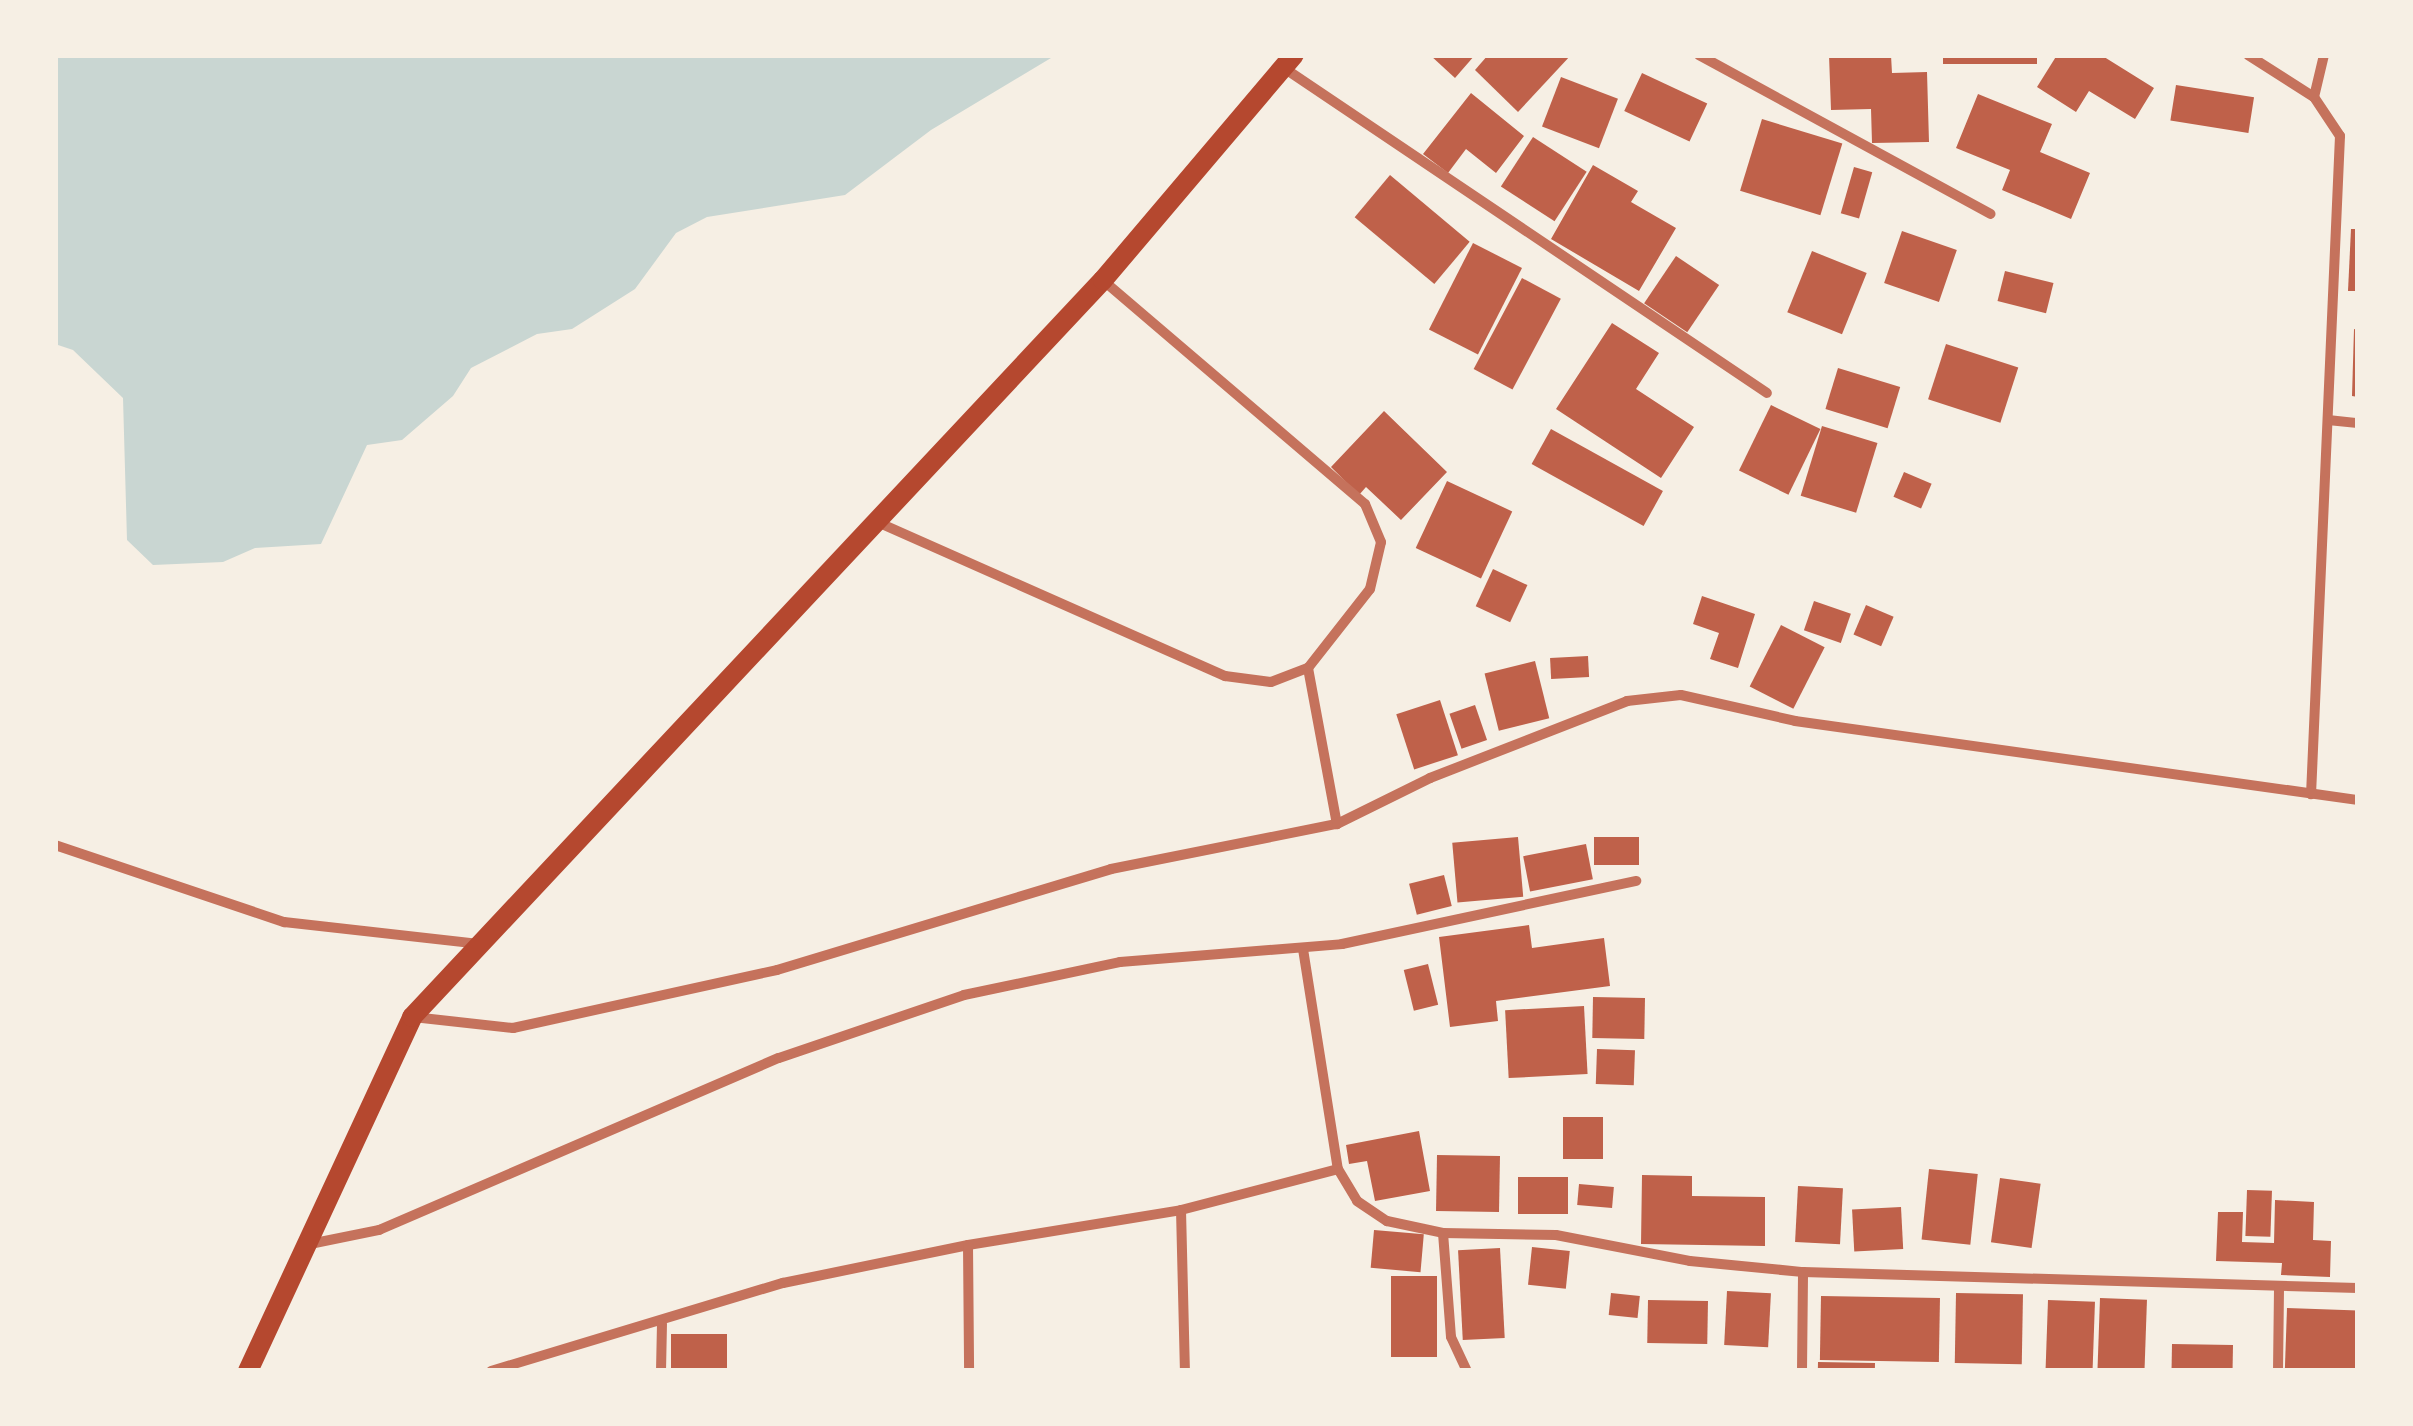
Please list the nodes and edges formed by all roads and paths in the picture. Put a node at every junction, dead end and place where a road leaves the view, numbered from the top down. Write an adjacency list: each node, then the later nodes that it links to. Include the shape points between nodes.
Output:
1 (1698, 55): 6 (street)
2 (2248, 55): 5 (street)
3 (2324, 55): 5 (street)
4 (1289, 61): 7 (main road); 8 (street)
5 (2314, 97): 9 (street, via 2340,136)
6 (1991, 214)
7 (1103, 280): 11 (main road); 12 (street, via 1365,504 1381,542 1370,589)
8 (1767, 393)
9 (2328, 420): 10 (street); 13 (street)
10 (2358, 422)
11 (874, 520): 12 (street, via 1225,676 1271,682); 18 (main road)
12 (1308, 668): 15 (street)
13 (2311, 794): 14 (street); 15 (street, via 1796,721 1680,696 1627,702 1430,778)
14 (2358, 800)
15 (1337, 824): 20 (street, via 1111,869 778,970 513,1028)
16 (55, 845): 18 (street, via 284,922)
17 (1636, 881): 19 (street)
18 (479, 944): 20 (main road)
19 (1303, 949): 21 (street); 24 (street, via 1120,962 964,994 779,1058 379,1230)
20 (412, 1017): 24 (main road)
21 (1338, 1169): 22 (street); 23 (street, via 1357,1201 1388,1221)
22 (1181, 1210): 25 (street); 34 (street)
23 (1444, 1232): 26 (street, via 1556,1235); 35 (street, via 1451,1337)
24 (304, 1245): 30 (main road)
25 (968, 1246): 29 (street, via 783,1283); 33 (street)
26 (1803, 1272): 27 (street); 36 (street)
27 (2279, 1287): 28 (street); 37 (street)
28 (2358, 1288)
29 (662, 1324): 31 (street); 32 (street)
30 (248, 1371)
31 (490, 1371)
32 (662, 1371)
33 (969, 1371)
34 (1185, 1371)
35 (1467, 1371)
36 (1802, 1371)
37 (2278, 1371)

